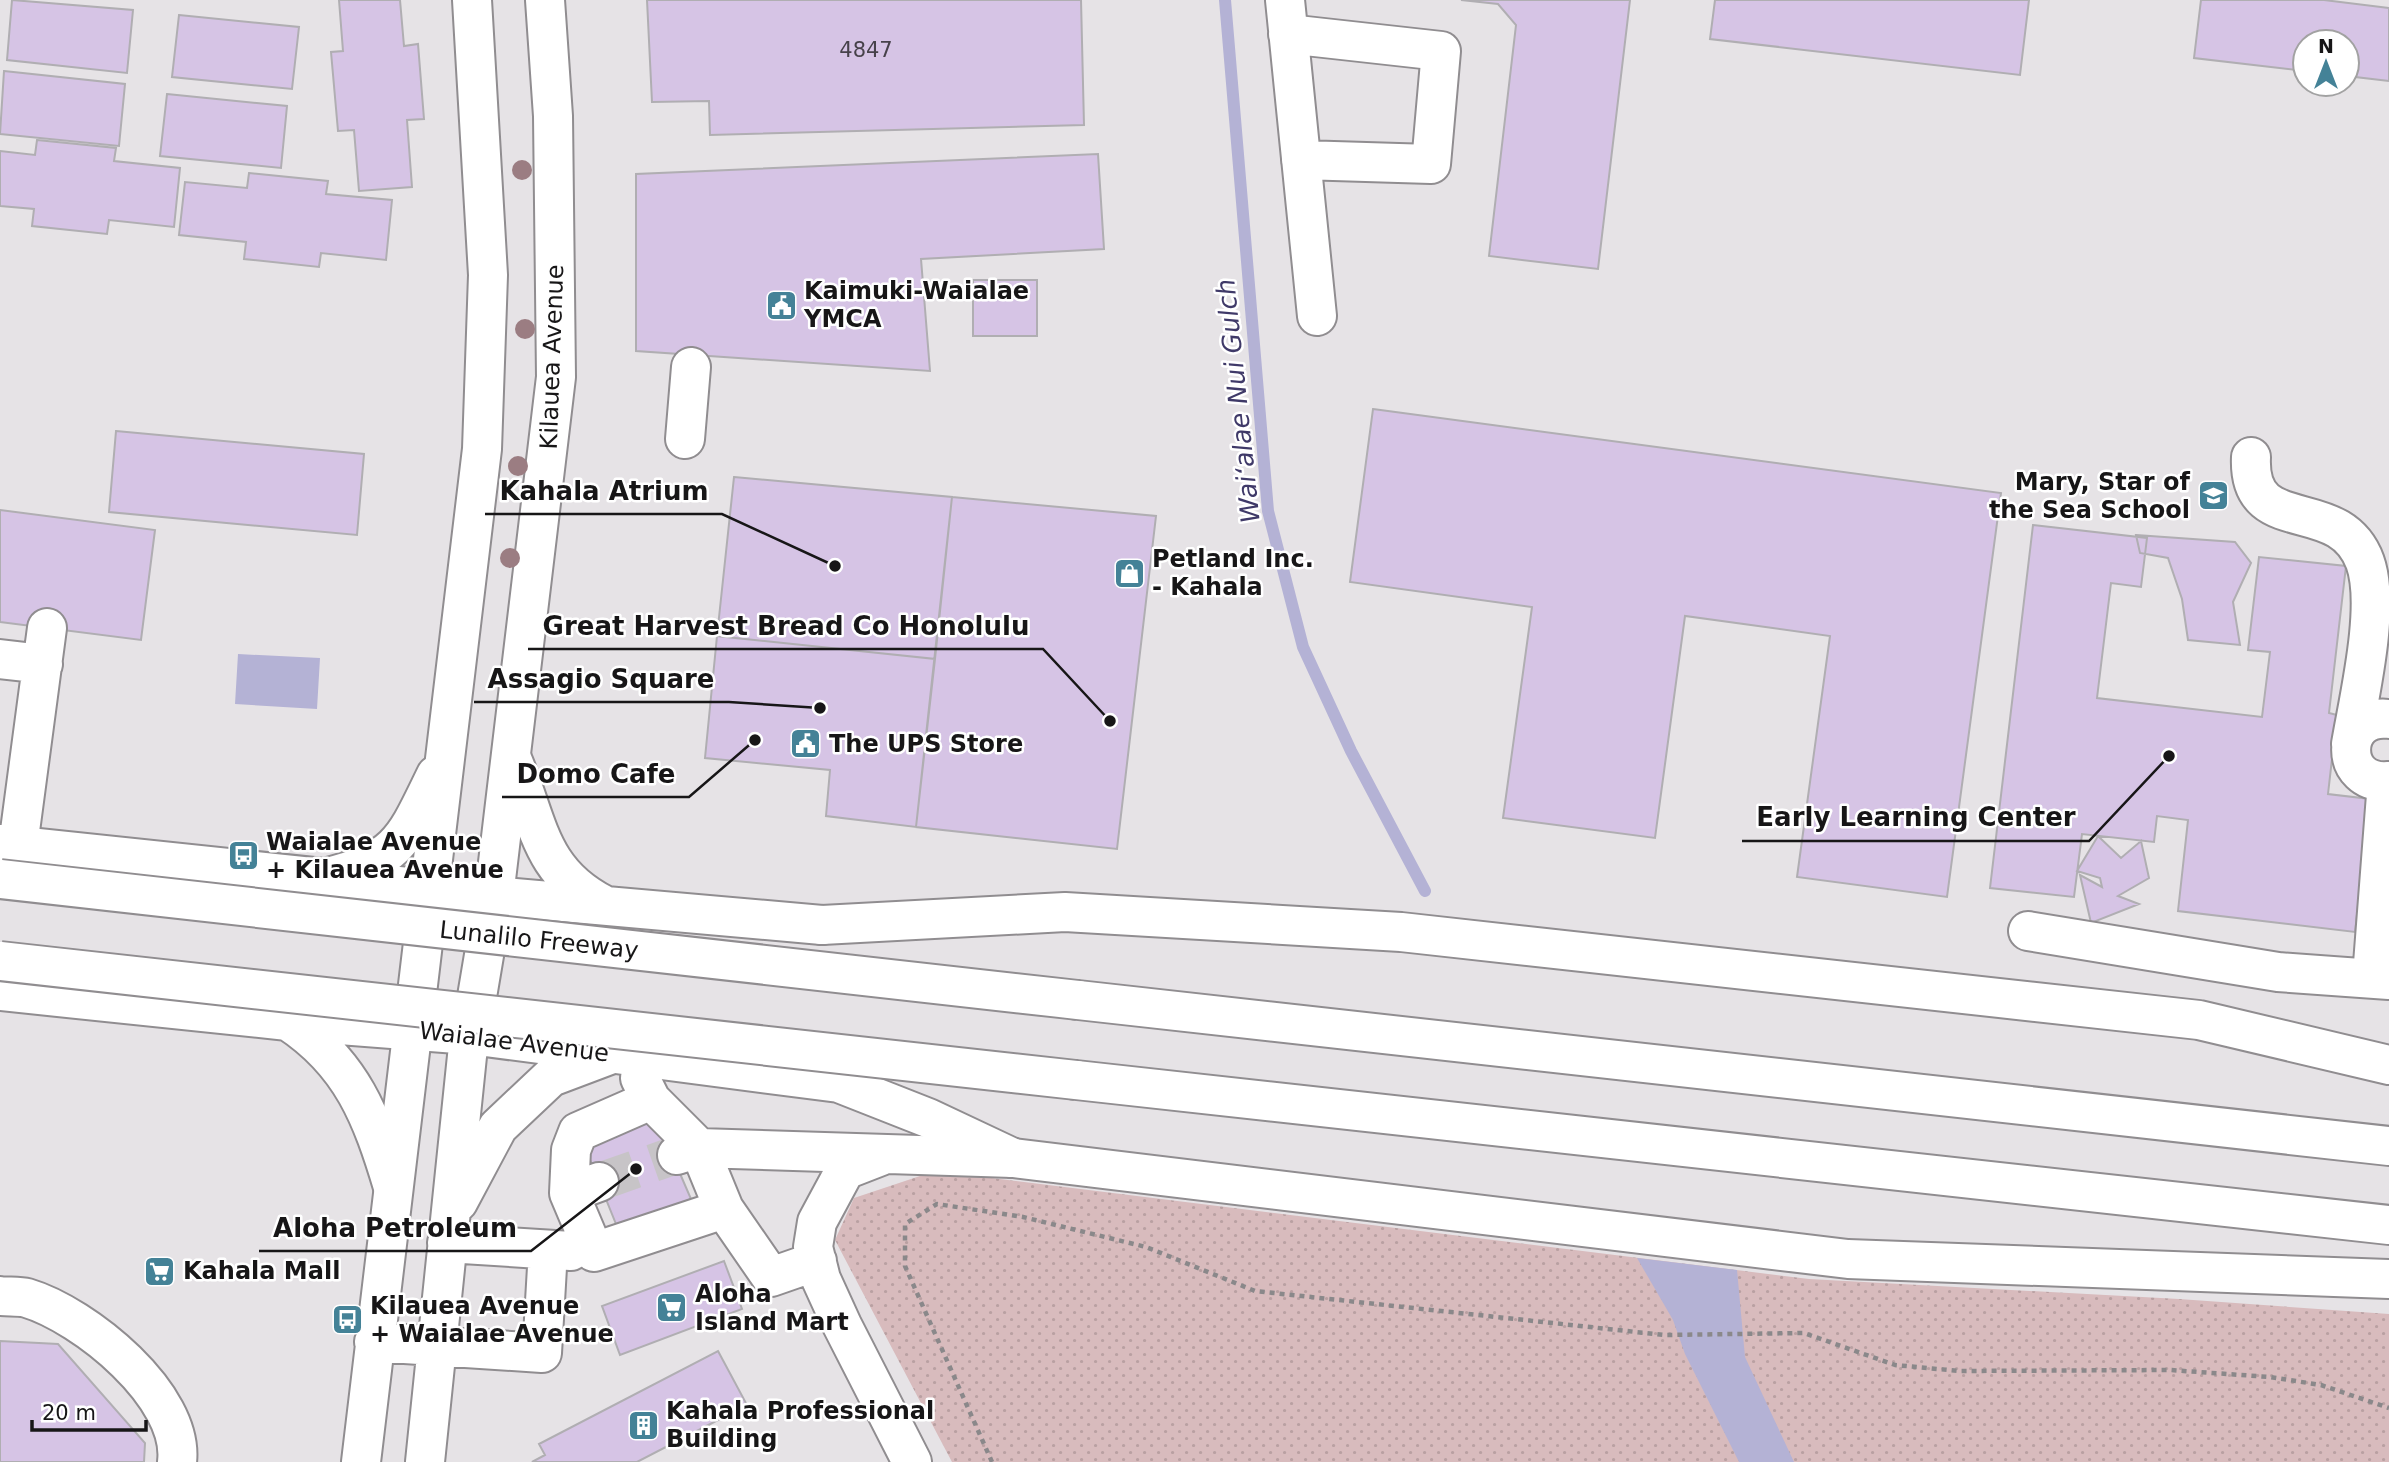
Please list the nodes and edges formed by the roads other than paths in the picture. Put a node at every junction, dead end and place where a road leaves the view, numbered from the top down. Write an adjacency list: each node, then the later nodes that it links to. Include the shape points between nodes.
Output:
1 (472, 0): 14 (main road, via 488,275 482,449)
2 (545, 0): 15 (main road, Kilauea Avenue, via 554,116 556,377)
3 (1287, 17): 4 (main road); 4 (main road, via 1441,51 1431,164)
4 (1301, 160): 5 (main road)
5 (1317, 316)
6 (691, 367): 7 (main road)
7 (685, 439)
8 (2251, 457): 9 (main road, via 2252,485 2265,502 2322,520 2356,545 2368,572)
9 (2370, 600): 11 (main road); 13 (main road)
10 (0, 659): 16 (main road, via 45,646)
11 (2389, 699)
12 (2389, 719): 13 (main road, via 2361,726)
13 (2351, 744): 17 (main road, via 2360,772 2377,782)
14 (448, 751): 19 (main road, via 409,829 393,848 378,861); 21 (main road)
15 (512, 760): 22 (main road, Kilauea Avenue); 23 (main road, via 546,851 578,892)
16 (15, 763): 18 (main road)
17 (2388, 781): 26 (main road)
18 (9, 845): 19 (main road)
19 (328, 877): 21 (main road)
20 (0, 879): 34 (main road, Lunalilo Freeway, bridge)
21 (431, 887): 22 (main road); 29 (main road)
22 (494, 896): 23 (main road); 30 (main road, Kilauea Avenue)
23 (606, 906): 32 (main road, via 822,925 1065,912 1401,932 2199,1020)
24 (2028, 931): 26 (main road, via 2278,972)
25 (0, 961): 40 (main road, bridge)
26 (2381, 979)
27 (0, 991): 28 (main road, Waialae Avenue)
28 (288, 1021): 29 (main road, Waialae Avenue); 38 (main road, via 332,1055 359,1097)
29 (411, 1030): 30 (main road, Waialae Avenue); 38 (main road)
30 (470, 1035): 31 (main road, Waialae Avenue); 41 (main road, Kilauea Avenue)
31 (620, 1055): 33 (main road); 37 (main road, Waialae Avenue, via 839,1083); 41 (main road, via 551,1077 498,1127)
32 (2389, 1065)
33 (651, 1100): 35 (main road); 43 (main road, via 578,1132 571,1150 584,1188)
34 (2389, 1146)
35 (686, 1152): 36 (main road); 39 (main road)
36 (881, 1156): 37 (main road); 44 (main road, via 845,1170 839,1179 817,1222 813,1247)
37 (1013, 1158): 45 (main road, via 1848,1259)
38 (393, 1187): 47 (main road)
39 (724, 1209): 43 (main road); 44 (main road, via 771,1276)
40 (2389, 1225)
41 (448, 1231): 42 (main road); 48 (main road, Kilauea Avenue)
42 (548, 1250): 43 (main road); 48 (main road, via 542,1353)
43 (594, 1252)
44 (817, 1261): 52 (main road, via 842,1325)
45 (2389, 1279)
46 (0, 1296): 49 (main road, via 26,1298 73,1321 128,1361 163,1402 178,1449)
47 (374, 1342): 48 (main road); 50 (main road)
48 (435, 1346): 51 (main road, Kilauea Avenue)
49 (177, 1462)
50 (361, 1462)
51 (425, 1462)
52 (912, 1462)

